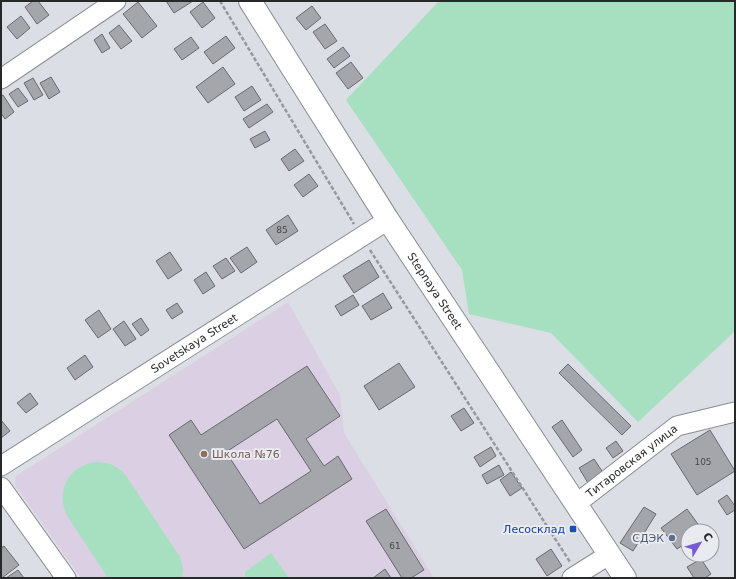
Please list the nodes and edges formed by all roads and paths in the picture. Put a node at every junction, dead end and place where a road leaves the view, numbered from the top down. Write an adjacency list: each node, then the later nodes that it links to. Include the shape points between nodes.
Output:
1 (116, 1): 4 (street)
2 (220, 1): 6 (path)
3 (250, 1): 5 (main road, Stepnaya Street)
4 (1, 79)
5 (388, 220): 6 (street, Sovetskaya Street); 10 (main road, Stepnaya Street)
6 (362, 238): 8 (street, Sovetskaya Street); 12 (path)
7 (735, 412): 10 (street, Титаровская улица, via 677,426)
8 (1, 466)
9 (1, 487): 13 (street)
10 (577, 503): 11 (main road, Stepnaya Street)
11 (610, 554): 12 (street); 14 (main road, Stepnaya Street)
12 (579, 574)
13 (66, 578)
14 (626, 578)

